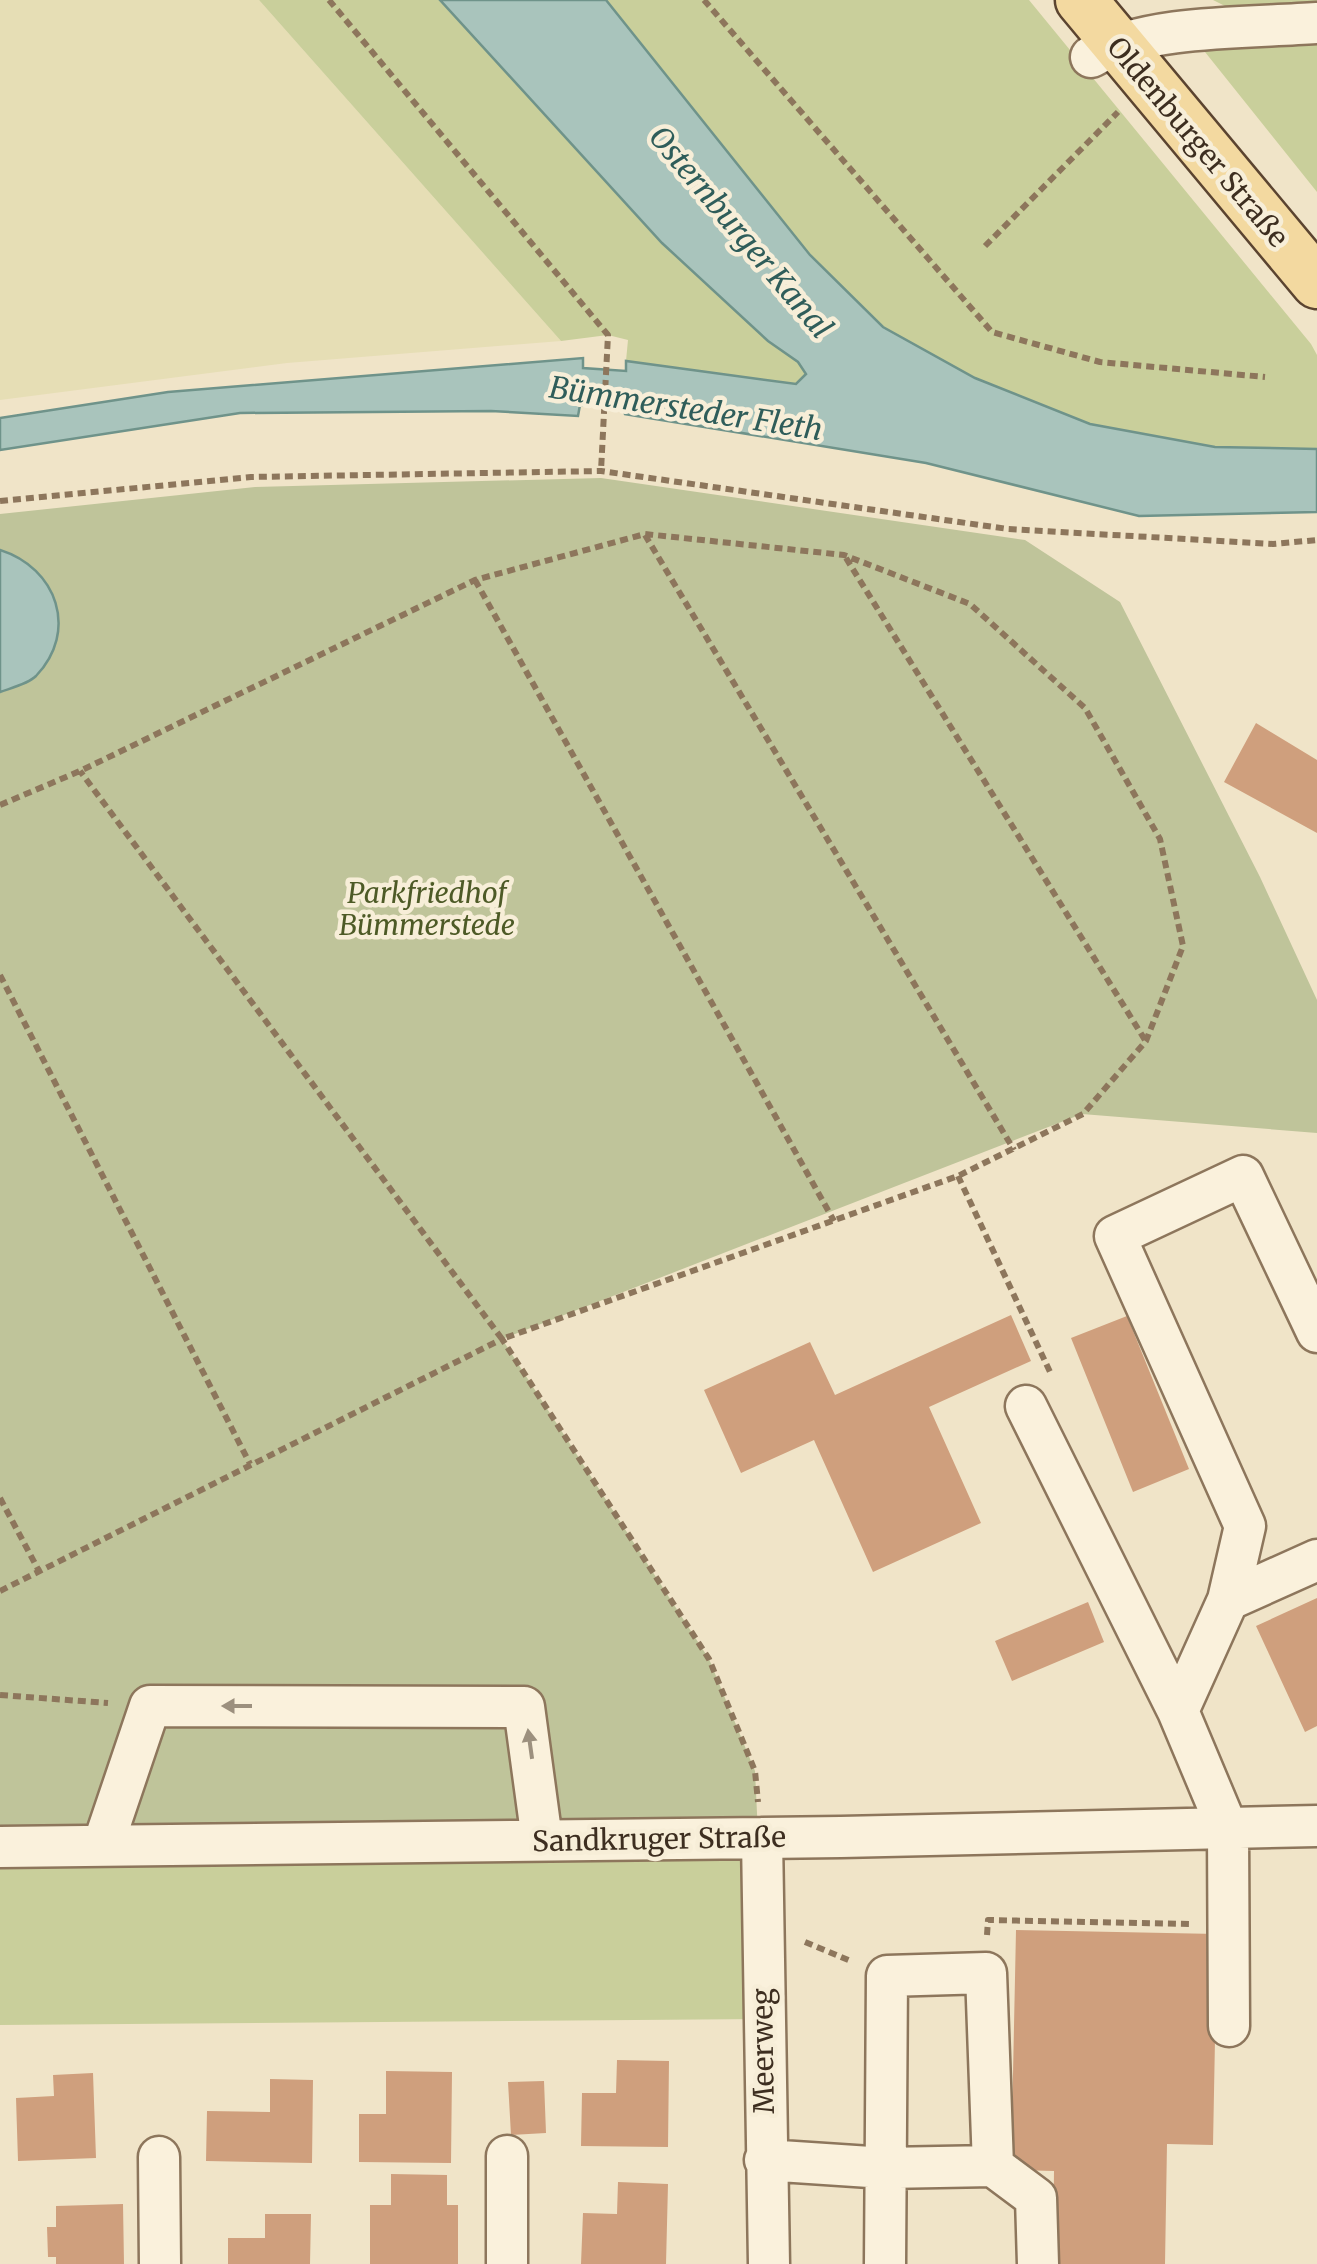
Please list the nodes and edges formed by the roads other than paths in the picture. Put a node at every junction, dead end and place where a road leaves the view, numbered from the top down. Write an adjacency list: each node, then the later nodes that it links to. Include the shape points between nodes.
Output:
1 (1080, 0): 3 (main road, Oldenburger Straße)
2 (1317, 23): 3 (street, via 1170,34)
3 (1104, 50): 4 (main road, Oldenburger Straße)
4 (1317, 283)
5 (1317, 1332): 8 (street, via 1243,1176 1115,1236 1244,1526)
6 (1026, 1406): 9 (street)
7 (1317, 1560): 8 (street)
8 (1228, 1600): 9 (street)
9 (1178, 1711): 11 (street)
10 (1317, 1826): 11 (street, Sandkruger Straße)
11 (1228, 1830): 12 (street, Sandkruger Straße); 16 (street)
12 (762, 1838): 13 (street, Sandkruger Straße); 19 (street, Meerweg)
13 (542, 1840): 14 (street, Sandkruger Straße); 14 (street, one-way to 14, via 524,1707 150,1706)
14 (103, 1845): 15 (street, Sandkruger Straße)
15 (0, 1846)
16 (1228, 2026)
17 (507, 2156): 23 (street)
18 (159, 2157): 22 (street)
19 (765, 2160): 21 (street); 24 (street, Meerweg)
20 (993, 2166): 21 (street); 21 (street, via 986,1973 886,1976); 26 (street, via 1036,2198)
21 (885, 2168): 25 (street)
22 (160, 2264)
23 (507, 2264)
24 (769, 2264)
25 (885, 2264)
26 (1038, 2264)

